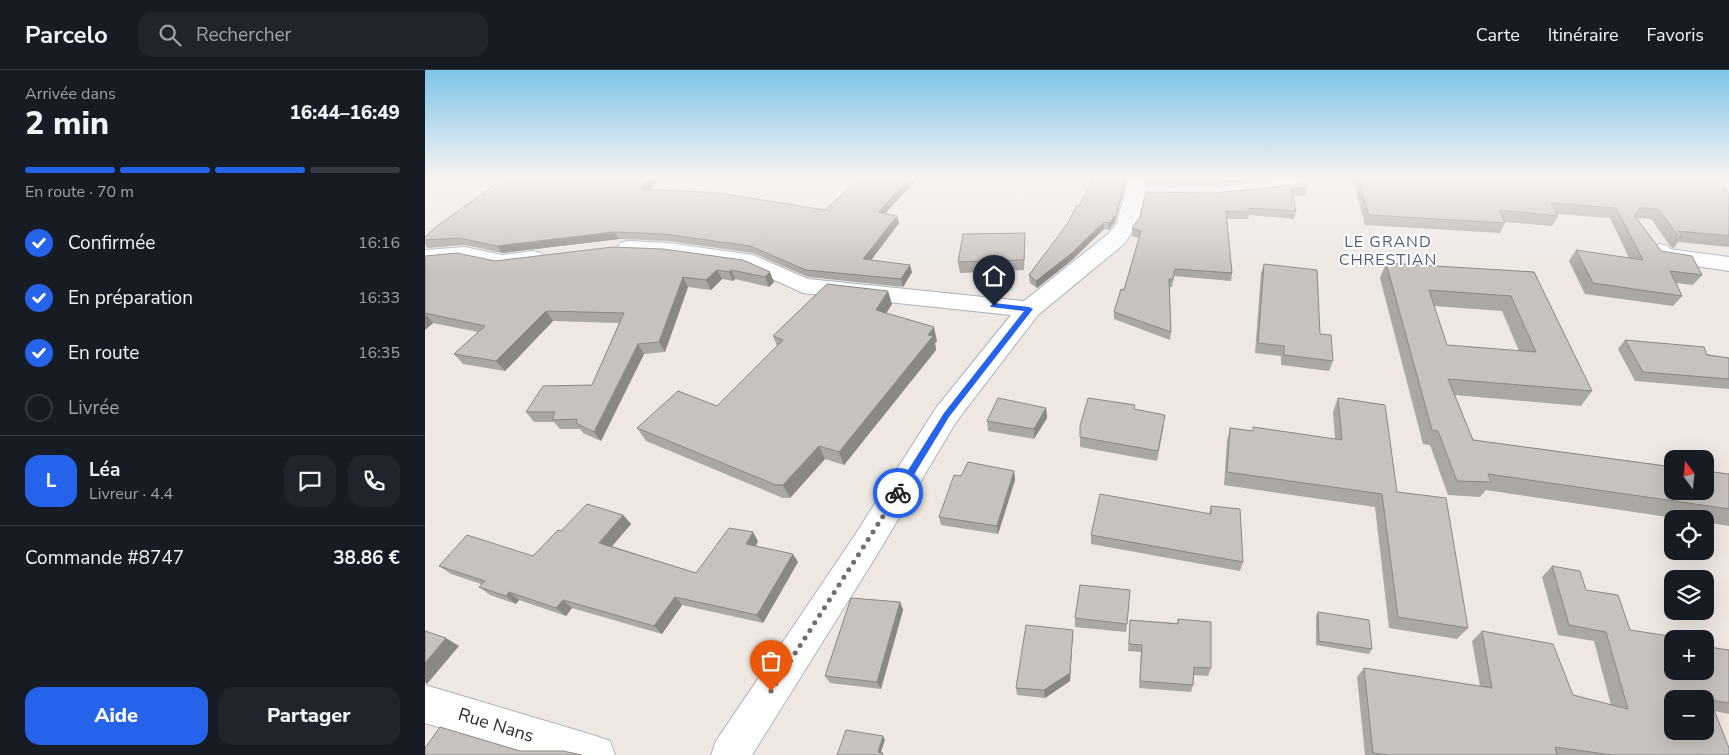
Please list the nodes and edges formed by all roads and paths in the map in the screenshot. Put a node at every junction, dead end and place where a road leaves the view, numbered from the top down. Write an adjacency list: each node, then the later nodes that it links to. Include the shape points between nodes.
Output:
1 (1131, 209): 7 (street, via 1127,224 1116,238)
2 (1647, 233): 6 (street, via 1663,255)
3 (609, 249): 7 (street, via 668,250 753,262 803,286)
4 (554, 256): 5 (street, via 502,262 465,254)
5 (425, 257)
6 (1729, 264)
7 (1029, 309): 10 (street, via 947,415)
8 (425, 704): 9 (street, Rue Nans)
9 (595, 755)
10 (730, 755)

